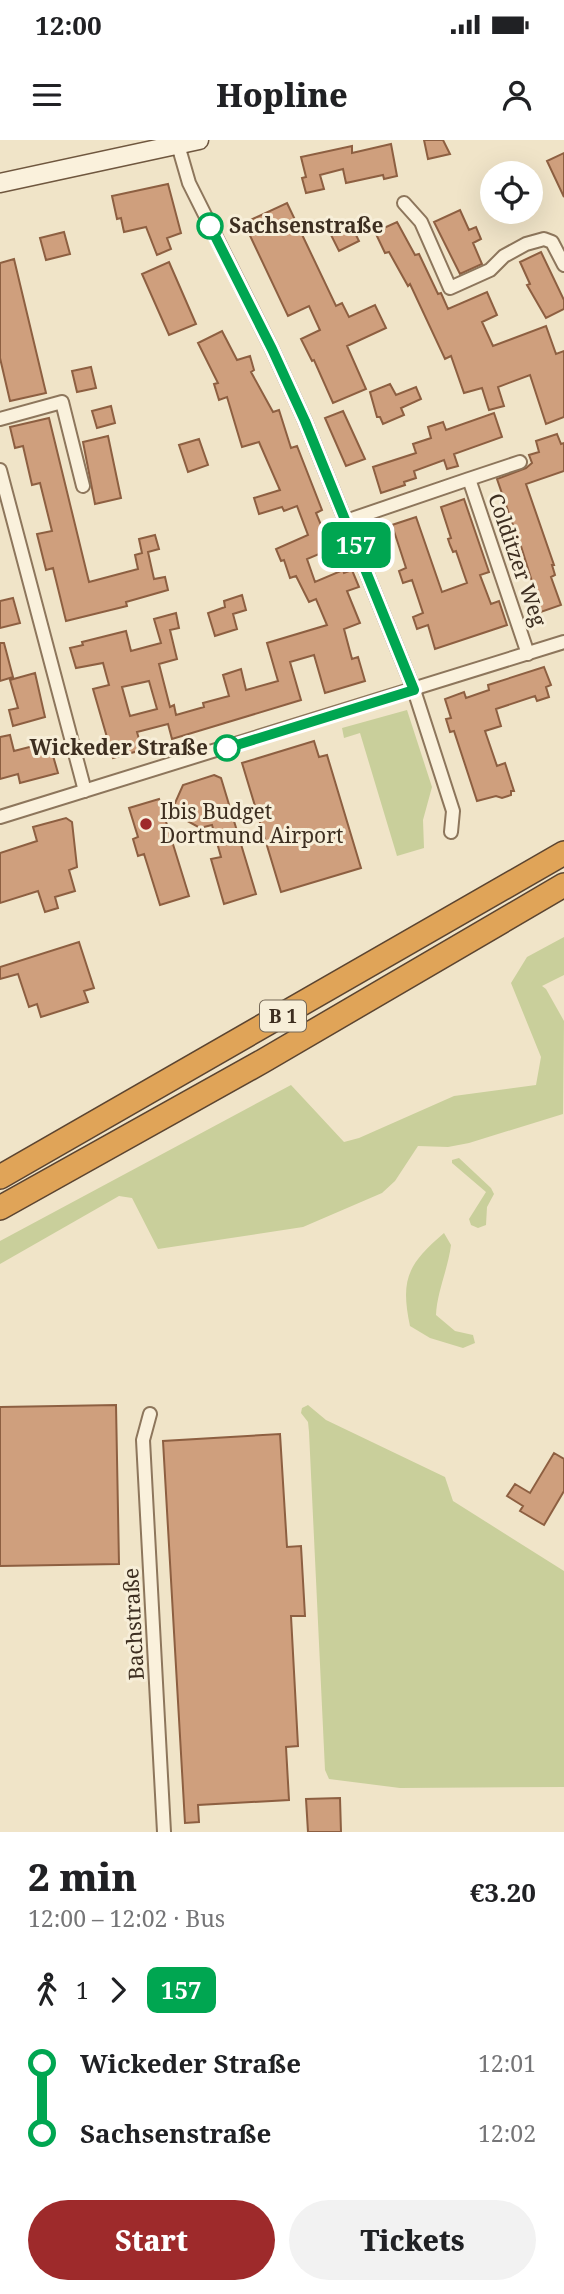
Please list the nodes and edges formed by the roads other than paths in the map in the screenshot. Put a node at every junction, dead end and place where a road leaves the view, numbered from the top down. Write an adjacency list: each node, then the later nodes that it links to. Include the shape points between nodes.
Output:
1 (199, 140): 2 (main road)
2 (178, 145): 3 (main road); 11 (street, via 189,183 272,349)
3 (0, 183)
4 (404, 203): 5 (street, via 421,222 450,288 490,270 510,252 533,241 548,240)
5 (563, 259)
6 (0, 419): 10 (street, via 62,402)
7 (520, 462): 9 (street, Colditzer Weg)
8 (0, 470): 15 (street)
9 (469, 479): 11 (street, Colditzer Weg); 13 (street, Colditzer Weg)
10 (83, 486)
11 (346, 521): 14 (street)
12 (564, 642): 13 (street)
13 (528, 654): 14 (street)
14 (414, 690): 15 (street); 17 (street, via 453,811)
15 (85, 792): 16 (street)
16 (0, 817)
17 (451, 832)
18 (564, 853): 20 (highway, B 1)
19 (564, 886): 21 (highway, B 1)
20 (0, 1177)
21 (0, 1208)
22 (150, 1414): 23 (street, Bachstraße, via 143,1440)
23 (164, 1832)

